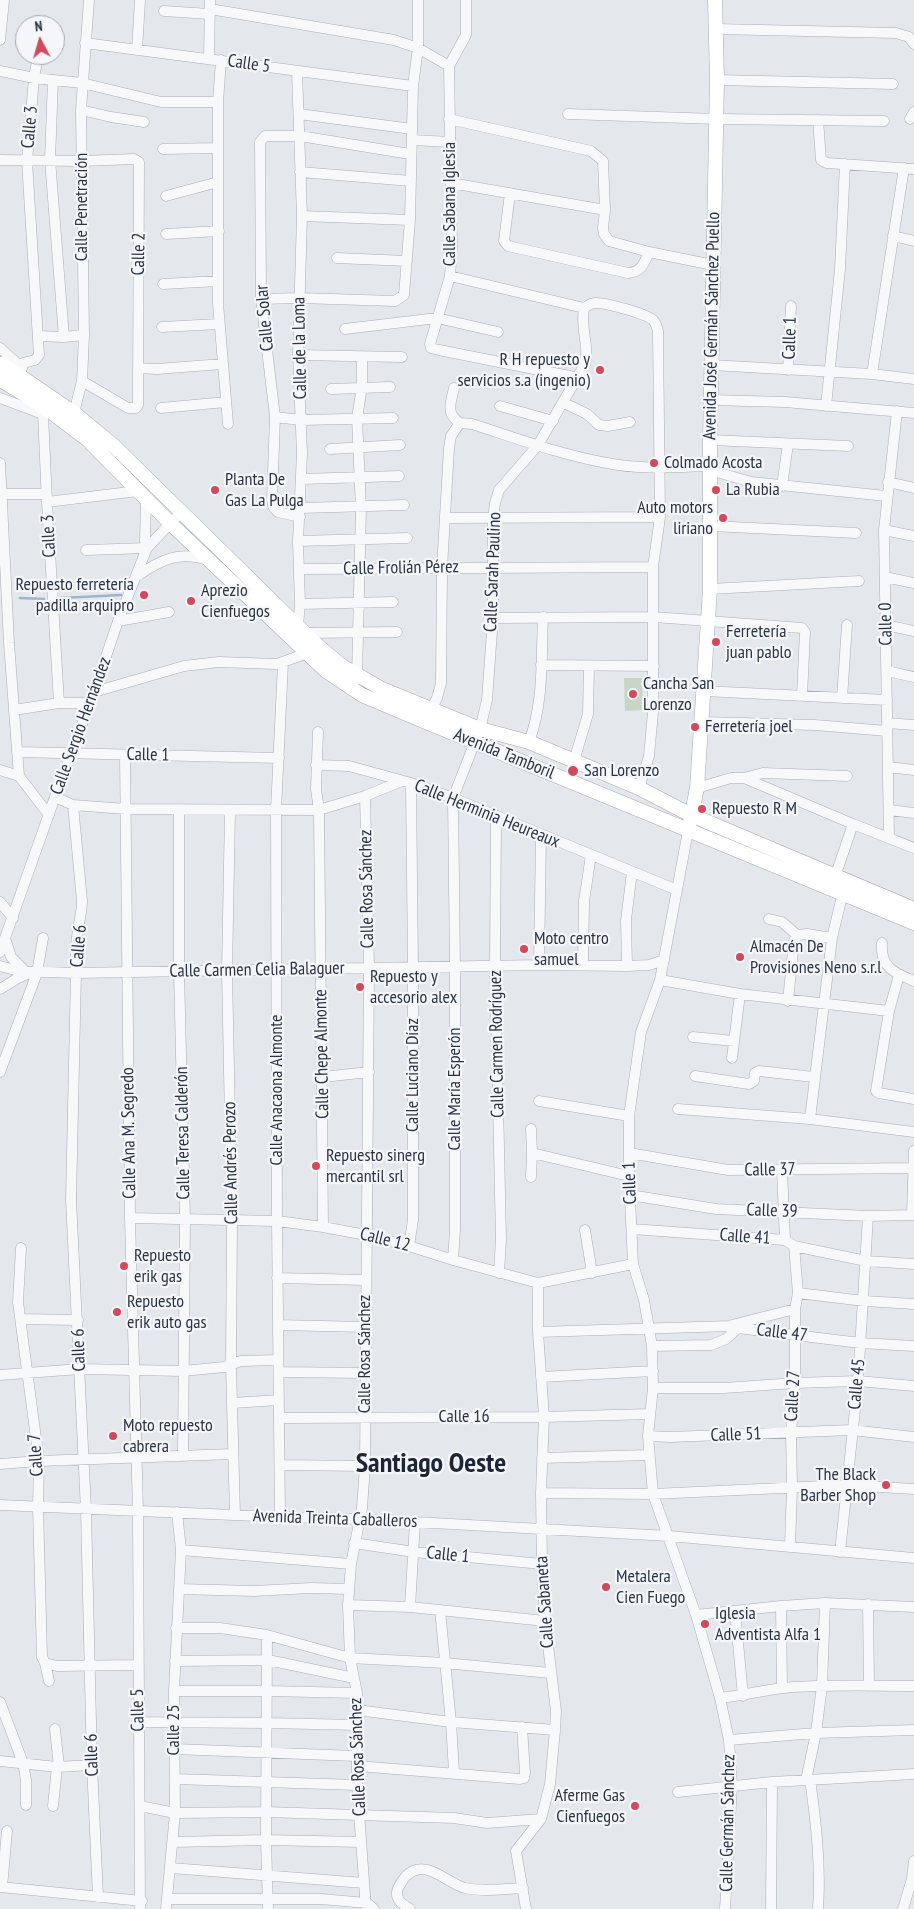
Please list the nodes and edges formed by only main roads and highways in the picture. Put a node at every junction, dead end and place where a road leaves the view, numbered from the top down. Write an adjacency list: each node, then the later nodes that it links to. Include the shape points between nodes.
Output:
1 (715, 0): 4 (main road, Avenida José Germán Sánchez Puello, via 717,119 710,588 697,788)
2 (0, 364): 3 (highway)
3 (13, 377): 4 (main road, Avenida Tamboril, via 44,393 114,446 334,660 357,676 480,729 529,742 639,788); 5 (main road, Avenida Tamboril, via 45,412 88,440 305,654 350,688)
4 (691, 815): 5 (main road, Avenida José Germán Sánchez Puello); 6 (main road, Avenida Tamboril)
5 (688, 831): 6 (main road, Avenida Tamboril)
6 (841, 884): 7 (main road, Avenida Tamboril); 8 (main road, Avenida Tamboril)
7 (914, 909)
8 (914, 923)

